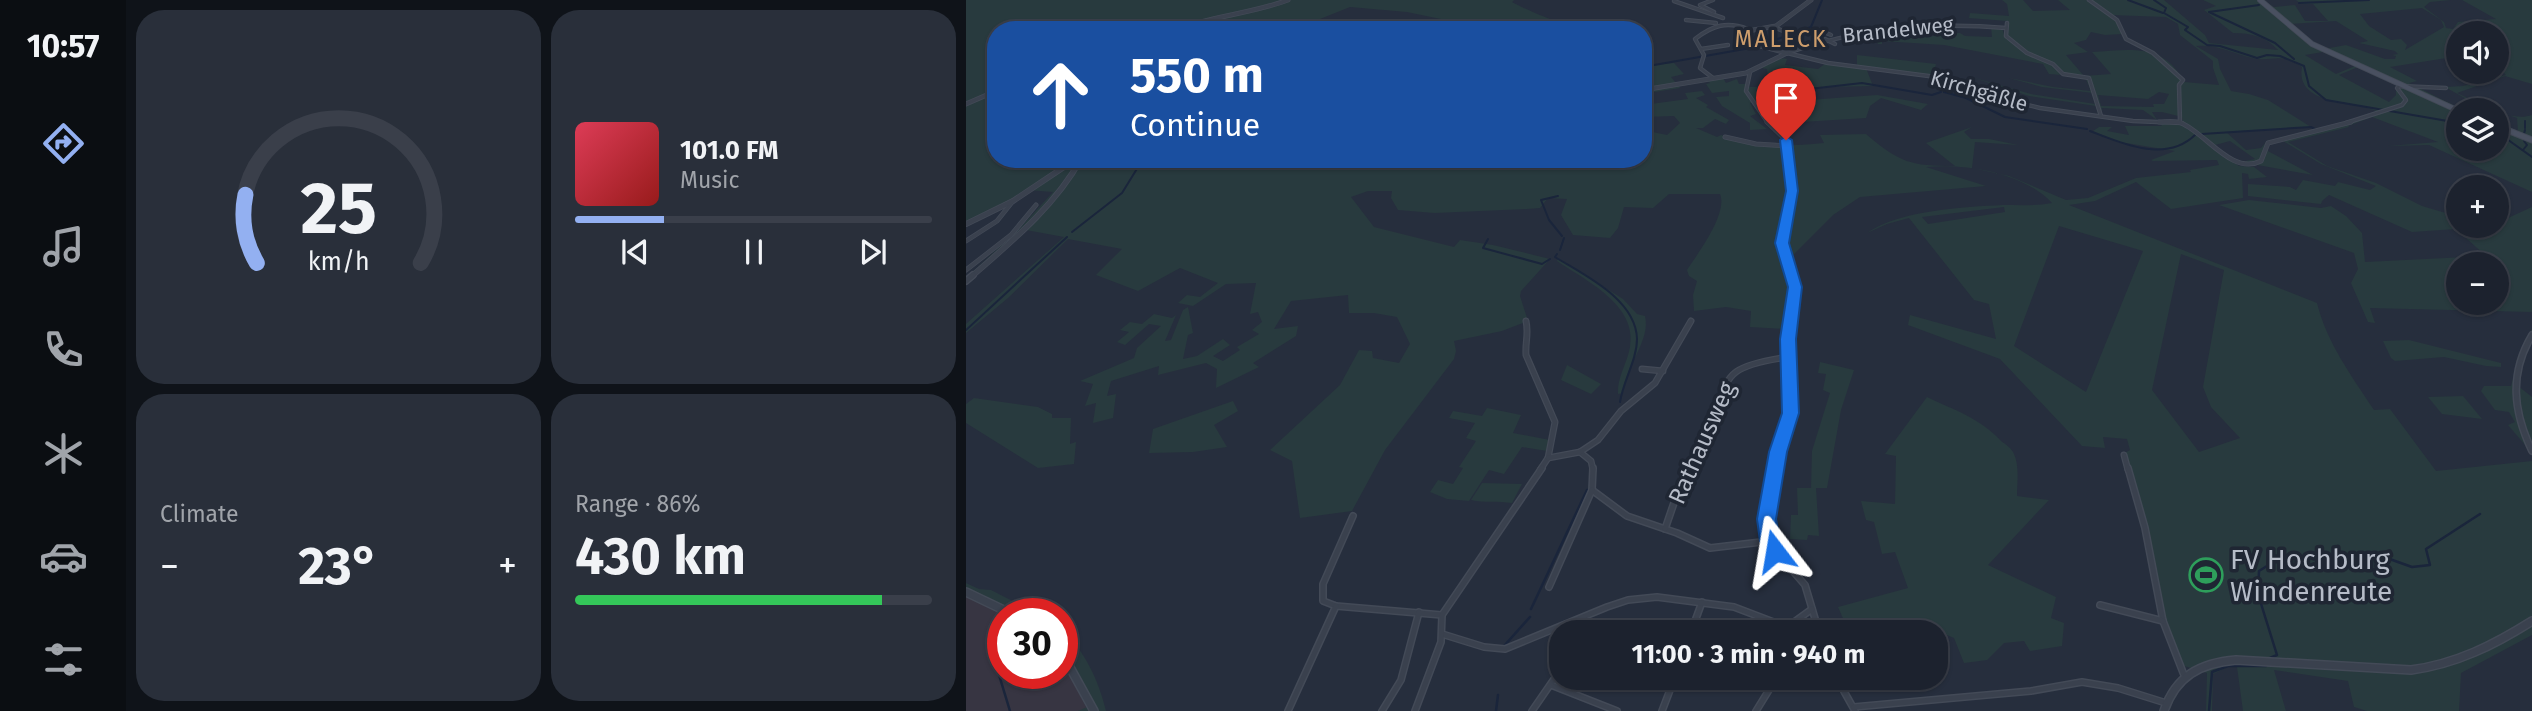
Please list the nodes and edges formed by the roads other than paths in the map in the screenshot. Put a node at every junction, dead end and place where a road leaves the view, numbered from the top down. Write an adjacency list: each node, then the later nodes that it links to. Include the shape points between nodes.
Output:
1 (1288, 0): 9 (street)
2 (1713, 0): 7 (street, via 1700,5)
3 (1811, 0): 12 (street)
4 (2090, 0): 31 (street, via 2117,20 2126,39 2158,56 2183,80 2179,85)
5 (2260, 0): 24 (main road, via 2306,41)
6 (1674, 1): 7 (street)
7 (1723, 18): 10 (street)
8 (1686, 20): 11 (street)
9 (1199, 21)
10 (1729, 22): 11 (street); 13 (street)
11 (1717, 23): 20 (street, via 1695,39)
12 (1774, 27): 13 (street); 15 (street)
13 (1748, 29): 21 (street, via 1741,35 1745,42)
14 (1819, 30): 16 (street, Brandelweg)
15 (1783, 31)
16 (1833, 34): 17 (street, Brandelweg); 30 (street, Brandelweg, via 1926,23 2006,25 2006,36 2027,52 2063,74 2089,78)
17 (1824, 39): 18 (street, Brandelweg); 21 (street, Brandelweg)
18 (1835, 44)
19 (1728, 45): 20 (street)
20 (1701, 49): 23 (street, via 1700,68)
21 (1787, 53): 22 (street); 30 (street, Kirchgäßle, via 1944,78 2020,104)
22 (1751, 72): 23 (street); 35 (street, via 1746,91)
23 (1713, 78): 25 (street)
24 (2401, 85): 26 (street); 29 (main road); 31 (street, via 2397,88 2405,104 2268,143 2261,161 2253,165 2240,164)
25 (1652, 88)
26 (2446, 88)
27 (987, 94): 28 (street)
28 (966, 104)
29 (2446, 105)
30 (2101, 116): 31 (street, Kirchgäßle)
31 (2180, 122)
32 (2509, 131): 34 (main road)
33 (1725, 137): 35 (street)
34 (2529, 139)
35 (1788, 146): 47 (street, via 1792,191 1781,237 1795,287)
36 (1062, 168): 38 (street)
37 (1076, 168): 43 (street, via 1019,235)
38 (1013, 201): 40 (street); 41 (street, via 997,221)
39 (1036, 205): 42 (street, via 1011,234)
40 (966, 224)
41 (966, 241)
42 (966, 270)
43 (966, 281)
44 (1527, 321): 53 (street, via 1526,355 1555,422)
45 (1691, 321): 49 (street)
46 (2532, 335): 50 (street, via 2522,353 2513,392)
47 (1788, 357): 56 (street, Rathausweg, via 1753,362 1726,380 1705,437 1685,469); 57 (street, via 1790,413 1769,503)
48 (1642, 369): 49 (street)
49 (1663, 371): 51 (street, via 1598,440)
50 (2532, 451)
51 (1580, 452): 53 (street); 54 (street, via 1594,466)
52 (2124, 455): 72 (street, via 2145,528)
53 (1548, 458): 66 (street)
54 (1592, 490): 56 (street, via 1627,516); 58 (street)
55 (1353, 516): 63 (street, via 1321,590 1324,601)
56 (1665, 528): 57 (street, via 1710,548)
57 (1770, 541): 64 (street, via 1805,585)
58 (1549, 587)
59 (966, 592): 60 (street)
60 (987, 602)
61 (1702, 602): 67 (street, via 1673,597 1628,600); 68 (street); 69 (street, via 1734,607)
62 (2100, 605): 72 (street)
63 (1336, 606): 65 (street); 86 (street)
64 (1813, 609): 70 (street); 71 (street)
65 (1419, 612): 66 (street); 87 (street, via 1401,680)
66 (1442, 615): 75 (street)
67 (1579, 620)
68 (1695, 620)
69 (1768, 620)
70 (1800, 620)
71 (1816, 620)
72 (2163, 621): 76 (street)
73 (2532, 621): 76 (street, via 2434,668 2235,660 2210,663)
74 (1549, 632): 75 (street, via 1500,649)
75 (1442, 638): 88 (street)
76 (2184, 675): 83 (street)
77 (1078, 682): 85 (street)
78 (1549, 688): 89 (street)
79 (1564, 690): 90 (street)
80 (1670, 690): 91 (street)
81 (1769, 690): 92 (street)
82 (1843, 690): 84 (street)
83 (2165, 707): 84 (street, via 2118,688 2082,682)
84 (1854, 709)
85 (1094, 711)
86 (1289, 711)
87 (1382, 711)
88 (1415, 711)
89 (1532, 711)
90 (1617, 711)
91 (1662, 711)
92 (1756, 711)

